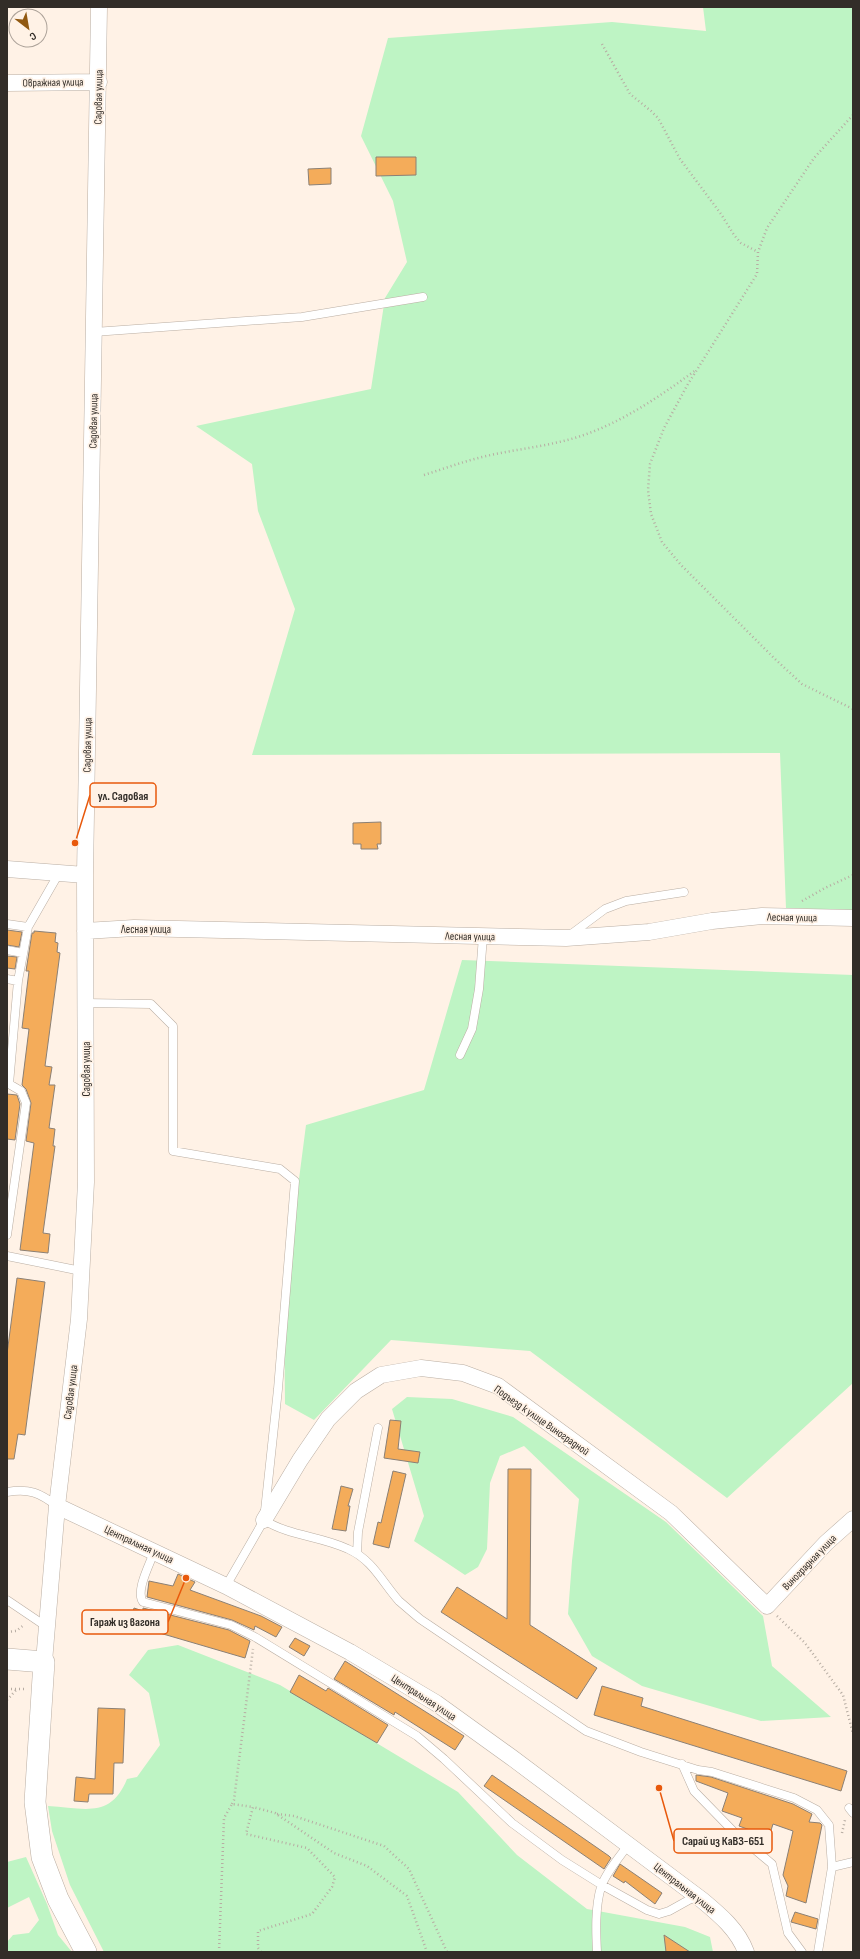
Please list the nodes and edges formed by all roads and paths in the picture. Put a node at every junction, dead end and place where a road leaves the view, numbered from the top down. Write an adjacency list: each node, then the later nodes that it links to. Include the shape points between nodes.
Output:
1 (99, 7): 3 (street, Садовая улица)
2 (602, 44): 6 (path, via 630,94 658,118 680,159 734,235 741,243)
3 (99, 82): 4 (street, Овражная улица); 8 (street, Садовая улица)
4 (7, 83)
5 (853, 115): 6 (path, via 814,158 767,228)
6 (758, 252): 9 (path, via 757,274)
7 (423, 296): 8 (lane, via 302,317)
8 (94, 332): 14 (street, Садовая улица)
9 (698, 368): 10 (path, via 653,400 591,433 555,444 480,457); 11 (path, via 664,428 650,464 648,490 651,514 662,542 681,565 802,684)
10 (424, 475)
11 (853, 708)
12 (7, 869): 13 (street)
13 (59, 873): 14 (street); 20 (lane)
14 (85, 875): 21 (street, Садовая улица)
15 (853, 875): 17 (path)
16 (684, 892): 23 (lane, via 626,901 605,909)
17 (801, 902)
18 (853, 918): 23 (street, Лесная улица, via 762,916 649,932)
19 (7, 924): 20 (lane)
20 (28, 927): 25 (lane)
21 (85, 931): 22 (street, Лесная улица, via 142,928); 28 (street, Садовая улица)
22 (483, 936): 23 (street, Лесная улица); 29 (lane, via 478,996 472,1029)
23 (566, 938)
24 (7, 950): 25 (lane)
25 (23, 953): 27 (lane)
26 (7, 979): 27 (lane)
27 (18, 981): 30 (lane, via 9,1084 21,1091 26,1104)
28 (86, 1002): 32 (street, Садовая улица, via 86,1182); 37 (lane, via 151,1004 173,1026 173,1151 280,1168 294,1181)
29 (460, 1055)
30 (7, 1235)
31 (7, 1256): 32 (lane)
32 (81, 1271): 35 (street, Садовая улица, via 79,1319)
33 (378, 1428): 39 (lane, via 358,1532)
34 (7, 1492): 35 (lane, via 20,1489 41,1494)
35 (57, 1506): 38 (street, Центральная улица); 44 (street, Садовая улица)
36 (853, 1519): 42 (street, Виноградная улица, via 826,1543)
37 (264, 1520): 39 (lane, via 277,1528 307,1535); 40 (lane); 42 (street, Подъезд к улице Виноградной, via 328,1419 356,1390 381,1375 421,1368 463,1373 498,1386 671,1513)
38 (154, 1552): 40 (street, Центральная улица); 46 (lane, via 140,1590 143,1602 231,1626)
39 (357, 1554): 52 (lane, via 376,1569 399,1600 420,1619 586,1731)
40 (226, 1586): 58 (street, Центральная улица, via 350,1652 436,1703)
41 (7, 1600): 43 (lane)
42 (767, 1606): 51 (path, via 806,1643 843,1695)
43 (31, 1617): 44 (lane); 45 (path, via 16,1631)
44 (47, 1627): 48 (street, Садовая улица)
45 (7, 1632)
46 (255, 1637): 53 (path); 61 (lane, via 417,1736 512,1823)
47 (7, 1659): 48 (street)
48 (44, 1662): 63 (street, via 35,1802 42,1857 58,1900)
49 (18, 1689): 50 (path)
50 (7, 1700)
51 (853, 1734)
52 (682, 1764): 60 (lane, via 794,1798 817,1810 829,1825); 70 (lane, via 694,1791 734,1832 772,1864 788,1933)
53 (232, 1804): 54 (path); 64 (path, via 224,1818)
54 (253, 1807): 56 (path); 65 (path, via 246,1834 307,1848 335,1877 332,1887 312,1914 258,1932 258,1948)
55 (851, 1811): 57 (path)
56 (276, 1814): 66 (path, via 334,1853 367,1866 407,1896); 67 (path, via 294,1816 384,1846 408,1869)
57 (840, 1837)
58 (628, 1845): 61 (lane); 62 (street, Центральная улица)
59 (853, 1862): 60 (lane)
60 (832, 1867): 71 (lane)
61 (602, 1886): 62 (lane, via 659,1914); 68 (lane, via 596,1936)
62 (696, 1896): 69 (street, Центральная улица, via 724,1919 742,1940)
63 (86, 1952)
64 (220, 1952)
65 (261, 1952)
66 (427, 1952)
67 (447, 1952)
68 (598, 1952)
69 (746, 1952)
70 (802, 1952)
71 (818, 1952)

